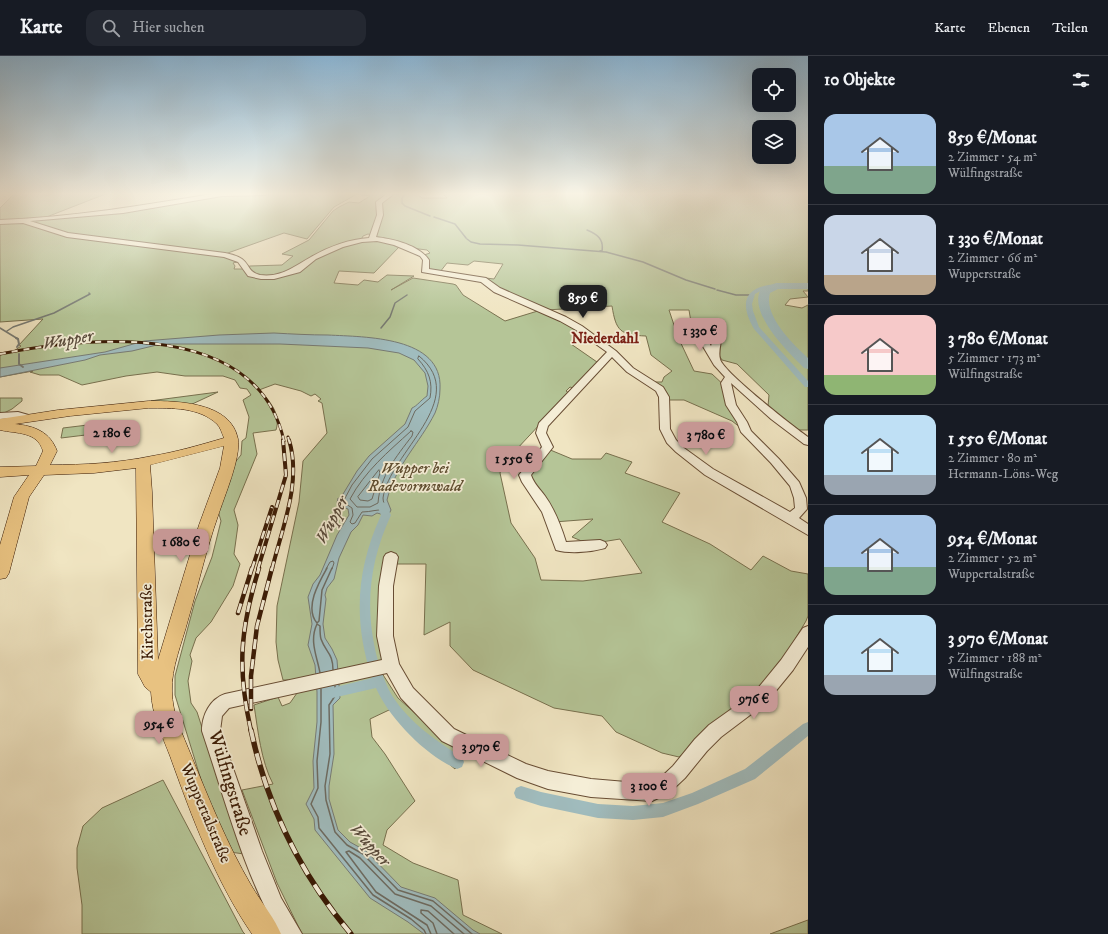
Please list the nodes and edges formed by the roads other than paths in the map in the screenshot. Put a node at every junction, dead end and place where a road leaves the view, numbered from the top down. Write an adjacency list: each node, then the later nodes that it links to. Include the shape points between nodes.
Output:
1 (63, 234): 3 (street, via 225,255 240,261 248,273 265,277 279,276 301,268 314,258 341,246)
2 (374, 234): 3 (street)
3 (372, 239): 4 (street, via 392,242 416,252 425,259 424,270 485,280 497,290 567,321)
4 (613, 353): 18 (street, via 630,370 661,391 664,397 665,429 671,441 680,450 709,472); 20 (street, via 608,355 543,425 541,433 548,447 525,475 555,526 561,547)
5 (716, 358): 6 (street)
6 (732, 379): 12 (street, via 783,424); 18 (street, via 728,379 726,383 730,405 746,432 795,485 801,509)
7 (0, 416): 8 (street, via 18,415)
8 (28, 418): 9 (main road); 11 (main road, via 143,404 176,404 216,417 225,426)
9 (0, 422)
10 (0, 427): 15 (main road, via 30,431 41,436 48,445 49,454)
11 (231, 440): 13 (main road); 25 (main road, Wuppertalstraße, via 229,461 207,526)
12 (808, 442)
13 (143, 463): 14 (main road); 25 (main road, Kirchstraße, via 148,674 152,681)
14 (84, 469): 15 (main road); 17 (main road, via 47,478)
15 (40, 470): 16 (main road); 17 (main road)
16 (0, 472)
17 (20, 502): 22 (main road)
18 (791, 518): 19 (street)
19 (808, 531)
20 (600, 545)
21 (391, 557): 24 (street, via 385,606)
22 (0, 573)
23 (808, 632): 24 (street, via 787,665 760,698 716,731 664,787 645,793 591,788 548,780 523,772 460,741 441,728 413,700)
24 (387, 666): 27 (street, Wülfingstraße, via 225,701 217,709 211,724 211,731 252,852 274,905)
25 (161, 687): 26 (main road, Wuppertalstraße, via 164,709 200,805 236,883)
26 (268, 934)
27 (291, 934)

